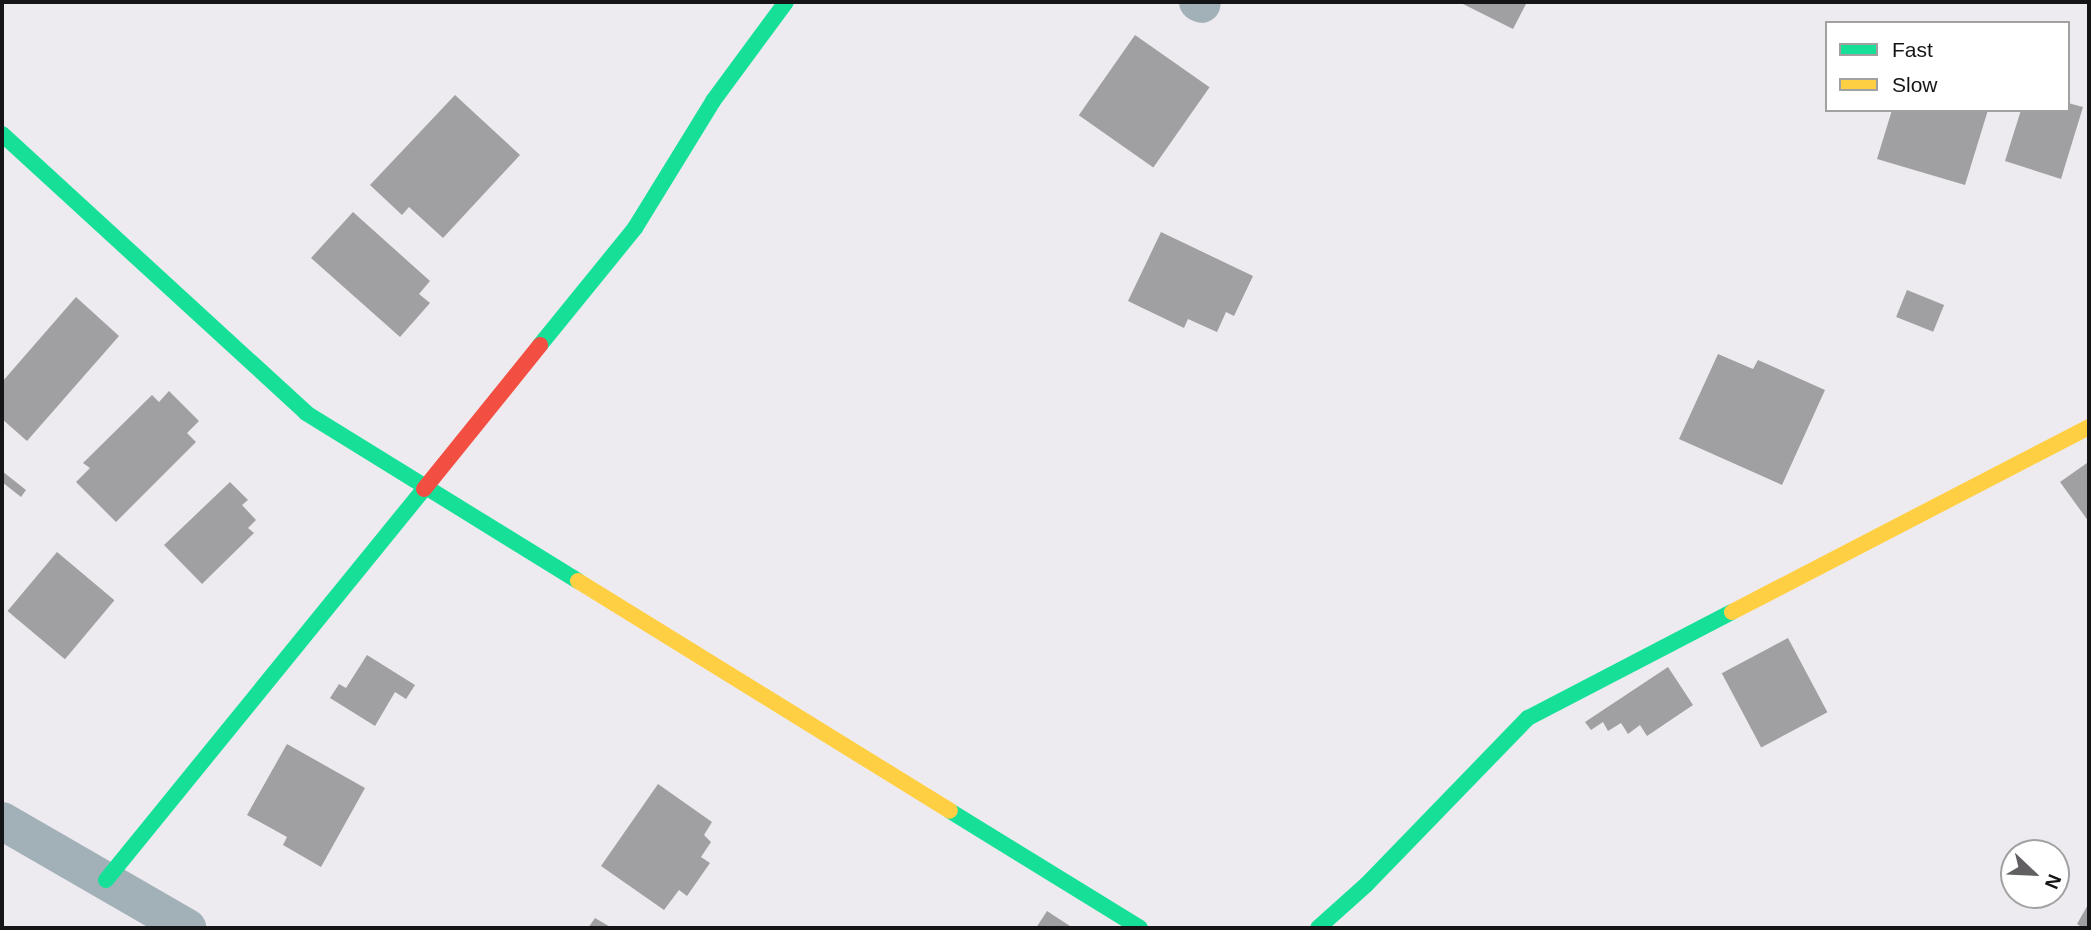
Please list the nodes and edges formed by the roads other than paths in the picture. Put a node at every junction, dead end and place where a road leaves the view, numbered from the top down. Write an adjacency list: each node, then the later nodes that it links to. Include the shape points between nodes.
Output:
1 (786, 2): 4 (street, via 713,101 635,228)
2 (2, 134): 4 (street, via 306,413)
3 (2089, 427): 9 (street, via 1528,718 1366,885)
4 (427, 486): 6 (street); 8 (street)
5 (2, 821): 6 (street)
6 (106, 880): 7 (street)
7 (187, 928)
8 (1140, 928)
9 (1318, 928)

